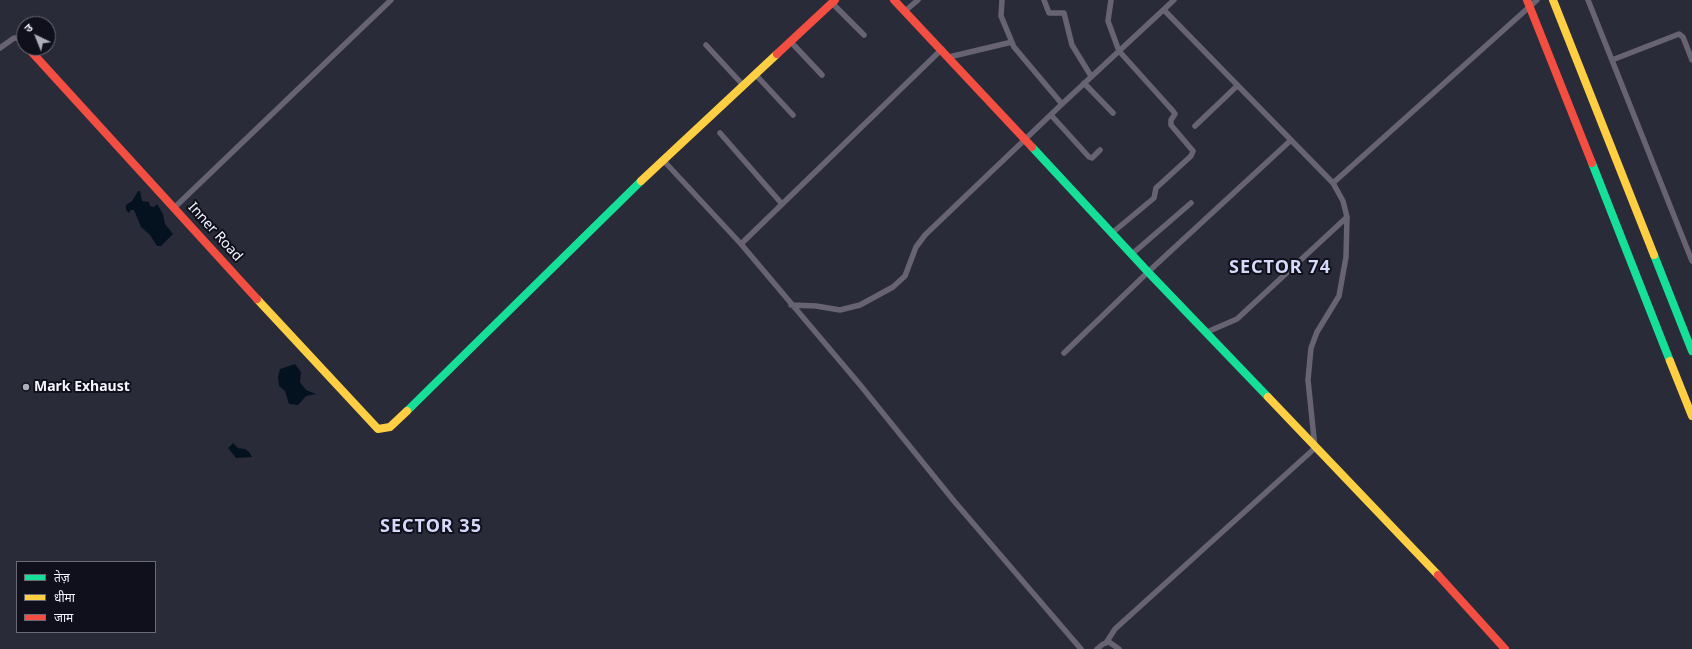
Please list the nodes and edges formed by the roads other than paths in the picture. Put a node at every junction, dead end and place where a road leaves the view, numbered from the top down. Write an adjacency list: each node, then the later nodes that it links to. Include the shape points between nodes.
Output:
1 (391, 0): 46 (street)
2 (894, 0): 14 (street)
3 (918, 0): 14 (street)
4 (1002, 0): 18 (street, via 1001,16)
5 (1044, 0): 29 (street, via 1049,12 1064,13 1072,44)
6 (1111, 0): 22 (street, via 1108,21)
7 (1174, 0): 13 (street)
8 (1537, 0): 12 (street)
9 (1553, 0): 55 (street)
10 (1588, 0): 25 (street)
11 (833, 1): 15 (street); 17 (street)
12 (1528, 4): 43 (street); 57 (street)
13 (1164, 10): 22 (street); 32 (street)
14 (905, 11): 21 (street)
15 (864, 35)
16 (16, 39): 20 (street)
17 (790, 41): 27 (street); 28 (street)
18 (1012, 42): 24 (street); 33 (street)
19 (706, 46): 31 (street)
20 (0, 48)
21 (942, 48): 24 (street); 45 (street)
22 (1119, 51): 29 (street); 48 (street, via 1173,111 1175,114 1171,125 1193,151 1191,156 1156,188 1154,198)
23 (35, 56): 46 (street, Inner Road)
24 (949, 57): 39 (street)
25 (1612, 60): 26 (street, via 1679,34); 51 (street)
26 (1692, 60)
27 (755, 74): 31 (street); 35 (street)
28 (822, 75)
29 (1091, 76): 30 (street)
30 (1084, 83): 33 (street); 34 (street)
31 (743, 85): 42 (street)
32 (1237, 86): 37 (street); 40 (street)
33 (1062, 104): 36 (street)
34 (1113, 114)
35 (793, 115)
36 (1051, 115): 39 (street); 41 (street, via 1088,158 1092,158)
37 (1195, 126)
38 (720, 133): 45 (street)
39 (1025, 141): 48 (street); 53 (street, via 926,234 916,247 905,276 893,287 860,305 840,310)
40 (1290, 141): 43 (street); 52 (street)
41 (1100, 150)
42 (664, 160): 46 (street, Inner Road, via 472,349 385,429 372,424); 49 (street)
43 (1333, 183): 47 (street, via 1343,201)
44 (1190, 203): 50 (street)
45 (782, 204): 49 (street)
46 (175, 207)
47 (1347, 217): 54 (street, via 1237,319); 58 (street, via 1346,257 1339,296 1317,332 1311,348 1308,380)
48 (1112, 233): 50 (street)
49 (741, 244): 53 (street)
50 (1132, 254): 52 (street)
51 (1692, 261)
52 (1148, 272): 54 (street); 56 (street)
53 (791, 305): 60 (street)
54 (1207, 332): 58 (street)
55 (1692, 351)
56 (1064, 353)
57 (1692, 416)
58 (1314, 448): 59 (street, via 1115,630); 63 (street, via 1440,577)
59 (1106, 643): 61 (street); 62 (street, via 1110,642)
60 (1081, 649)
61 (1097, 649)
62 (1119, 649)
63 (1505, 649)

